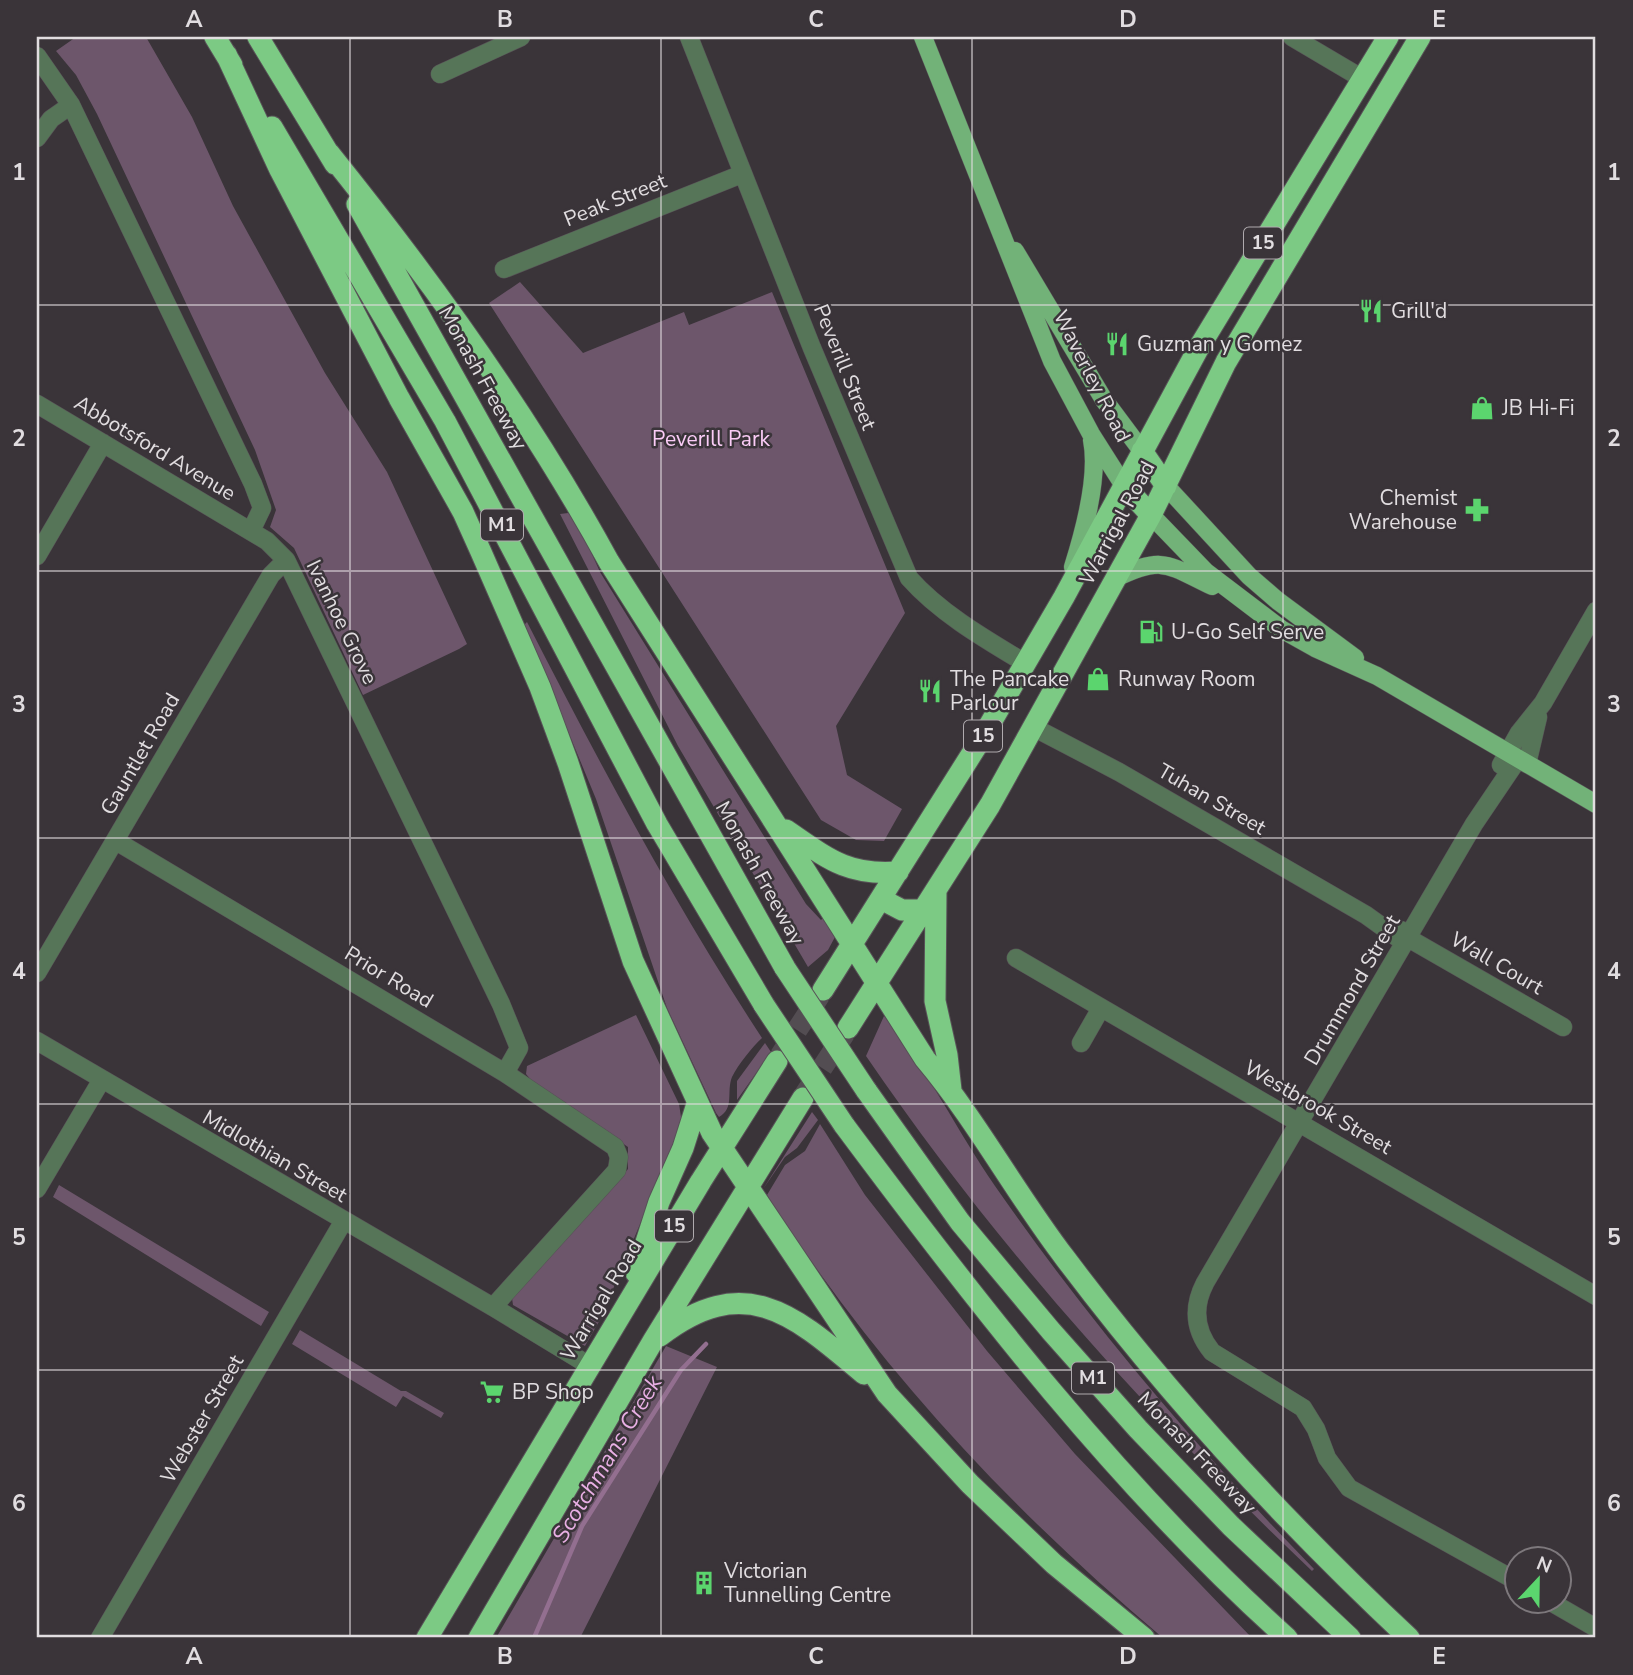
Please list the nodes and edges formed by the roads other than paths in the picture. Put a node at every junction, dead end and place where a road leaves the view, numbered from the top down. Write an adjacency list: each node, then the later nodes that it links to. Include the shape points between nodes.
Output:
1 (258, 37): 14 (highway, Monash Freeway / M1)
2 (517, 37): 10 (street)
3 (689, 37): 15 (street, Peverill Street)
4 (923, 37): 16 (main road, Waverley Road)
5 (1292, 37): 11 (street)
6 (1388, 37): 11 (highway, Warrigal Road / 15)
7 (1420, 37): 23 (highway, Warrigal Road / 15, via 1226,362)
8 (220, 45): 59 (highway, via 279,170 486,563 540,687 633,961); 78 (highway, M1, bridge, via 315,196 445,421 657,824 764,1005 844,1125 963,1284 1100,1445)
9 (37, 56): 12 (street)
10 (440, 74)
11 (1363, 79): 21 (highway, Warrigal Road / 15, via 1198,349)
12 (71, 105): 13 (street, via 51,119); 25 (street, via 253,484 262,508)
13 (37, 138)
14 (329, 153): 37 (highway, via 404,247 477,352); 79 (highway, Monash Freeway / M1, bridge, via 785,968 866,1090 960,1222 1051,1331 1231,1525)
15 (742, 174): 17 (street, Peak Street); 32 (street, Peverill Street, via 909,578 985,639)
16 (996, 222): 19 (main road, Waverley Road, via 1052,360); 21 (main road, Waverley Road, via 1104,400)
17 (504, 269)
18 (37, 404): 20 (street, Abbotsford Avenue)
19 (1091, 434): 22 (main road, Waverley Road); 29 (main road, via 1094,460 1088,502)
20 (103, 443): 25 (street, Abbotsford Avenue); 26 (street)
21 (1142, 451): 22 (highway, Warrigal Road / 15); 23 (highway, Waverley Road)
22 (1124, 486): 24 (highway, Waverley Road); 29 (highway, Warrigal Road / 15)
23 (1166, 486): 24 (highway, Warrigal Road / 15); 33 (main road, Waverley Road, via 1249,576)
24 (1151, 515): 28 (highway, Warrigal Road / 15); 30 (main road, Waverley Road, via 1197,564)
25 (251, 531): 27 (street, Ivanhoe Grove)
26 (37, 556)
27 (286, 560): 38 (street, Gauntlet Road, via 271,575); 55 (street, Ivanhoe Grove, via 501,1004 519,1048)
28 (1116, 578): 30 (main road, via 1159,563); 34 (highway, Warrigal Road / 15)
29 (1064, 597): 32 (highway, Warrigal Road / 15)
30 (1240, 600): 33 (main road, Waverley Road, via 1315,648)
31 (1596, 611): 35 (street, Drummond Street, via 1543,703)
32 (1026, 663): 39 (highway, Warrigal Road / 15)
33 (1377, 676): 35 (main road, Waverley Road)
34 (1032, 727): 40 (highway, Warrigal Road / 15); 43 (street, Tuhan Street, via 1119,772 1398,938)
35 (1518, 758): 36 (main road, Waverley Road); 43 (street, Drummond Street, via 1494,777 1489,798)
36 (1596, 804)
37 (778, 825): 39 (highway, via 834,863 872,874); 44 (highway)
38 (116, 841): 46 (street, Gauntlet Road); 55 (street, Prior Road)
39 (898, 872): 41 (highway, Warrigal Road / 15)
40 (936, 889): 42 (highway, Warrigal Road / 15); 57 (highway, via 935,1001)
41 (881, 899): 42 (highway, via 902,910); 44 (highway, Warrigal Road / 15)
42 (923, 910): 47 (highway, Warrigal Road / 15)
43 (1408, 938): 50 (street, Wall Court); 60 (street, Drummond Street)
44 (853, 942): 47 (highway); 48 (highway, Warrigal Road / 15)
45 (1016, 958): 49 (street, Westbrook Street)
46 (37, 973)
47 (878, 981): 51 (highway, Warrigal Road / 15); 57 (highway, via 925,1059)
48 (822, 990)
49 (1101, 1008): 53 (street); 60 (street, Westbrook Street)
50 (1563, 1027)
51 (848, 1028)
52 (37, 1041): 56 (street, Midlothian Street)
53 (1081, 1043)
54 (777, 1061): 61 (highway, Warrigal Road / 15)
55 (505, 1073): 67 (street, Prior Road, via 615,1147 619,1157 617,1170)
56 (101, 1081): 63 (street); 64 (street, Midlothian Street)
57 (951, 1090): 80 (highway, via 1028,1209 1154,1371 1286,1518)
58 (803, 1098): 62 (highway, 15)
59 (697, 1104): 61 (highway); 66 (highway)
60 (1301, 1123): 65 (street, Westbrook Street); 71 (street, Drummond Street, via 1197,1302 1202,1338 1212,1352 1303,1408 1327,1458 1349,1488)
61 (722, 1148): 62 (highway); 66 (highway, Warrigal Road / 15)
62 (747, 1188): 68 (highway, 15); 70 (highway)
63 (37, 1189)
64 (343, 1222): 67 (street, Midlothian Street); 74 (street, Webster Street)
65 (1596, 1296)
66 (627, 1304): 69 (highway, Warrigal Road / 15)
67 (493, 1307): 69 (street, Midlothian Street)
68 (653, 1341): 70 (highway, via 677,1322 708,1309 761,1307 793,1317 809,1328); 76 (highway, 15)
69 (590, 1366): 75 (highway, Warrigal Road / 15)
70 (887, 1394): 77 (highway, via 970,1484)
71 (1504, 1575)
72 (1574, 1615): 73 (street)
73 (1596, 1628)
74 (100, 1638)
75 (427, 1638)
76 (479, 1638)
77 (1144, 1638)
78 (1287, 1638)
79 (1350, 1638)
80 (1409, 1638)

